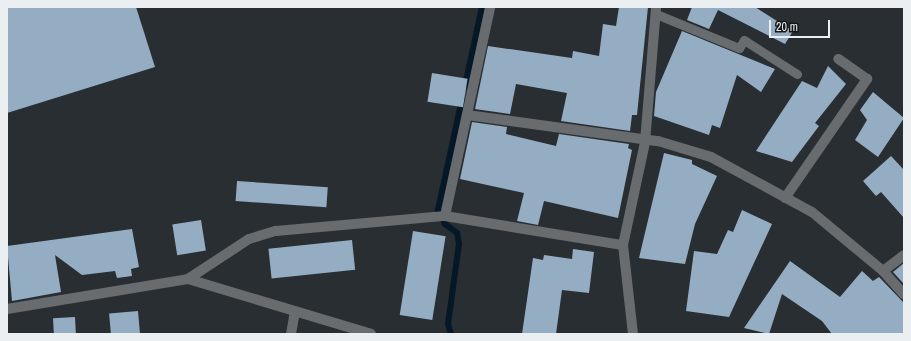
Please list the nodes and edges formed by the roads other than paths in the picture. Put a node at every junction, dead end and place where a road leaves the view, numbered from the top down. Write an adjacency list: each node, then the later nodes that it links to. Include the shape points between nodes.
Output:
1 (490, 7): 5 (street)
2 (656, 10): 4 (lane, via 739,48 744,40); 6 (street)
3 (838, 59): 7 (street, via 867,79)
4 (797, 74)
5 (467, 115): 6 (street); 8 (street)
6 (644, 142): 7 (street, via 658,141 711,157); 9 (street)
7 (785, 198): 11 (street, via 812,212)
8 (440, 217): 9 (street); 12 (street, via 276,231 249,239)
9 (623, 245): 18 (street)
10 (904, 255): 11 (street)
11 (883, 271): 13 (street)
12 (188, 279): 14 (street); 15 (street)
13 (904, 294)
14 (7, 307)
15 (295, 311): 16 (street); 17 (street)
16 (291, 334)
17 (372, 334)
18 (633, 334)

